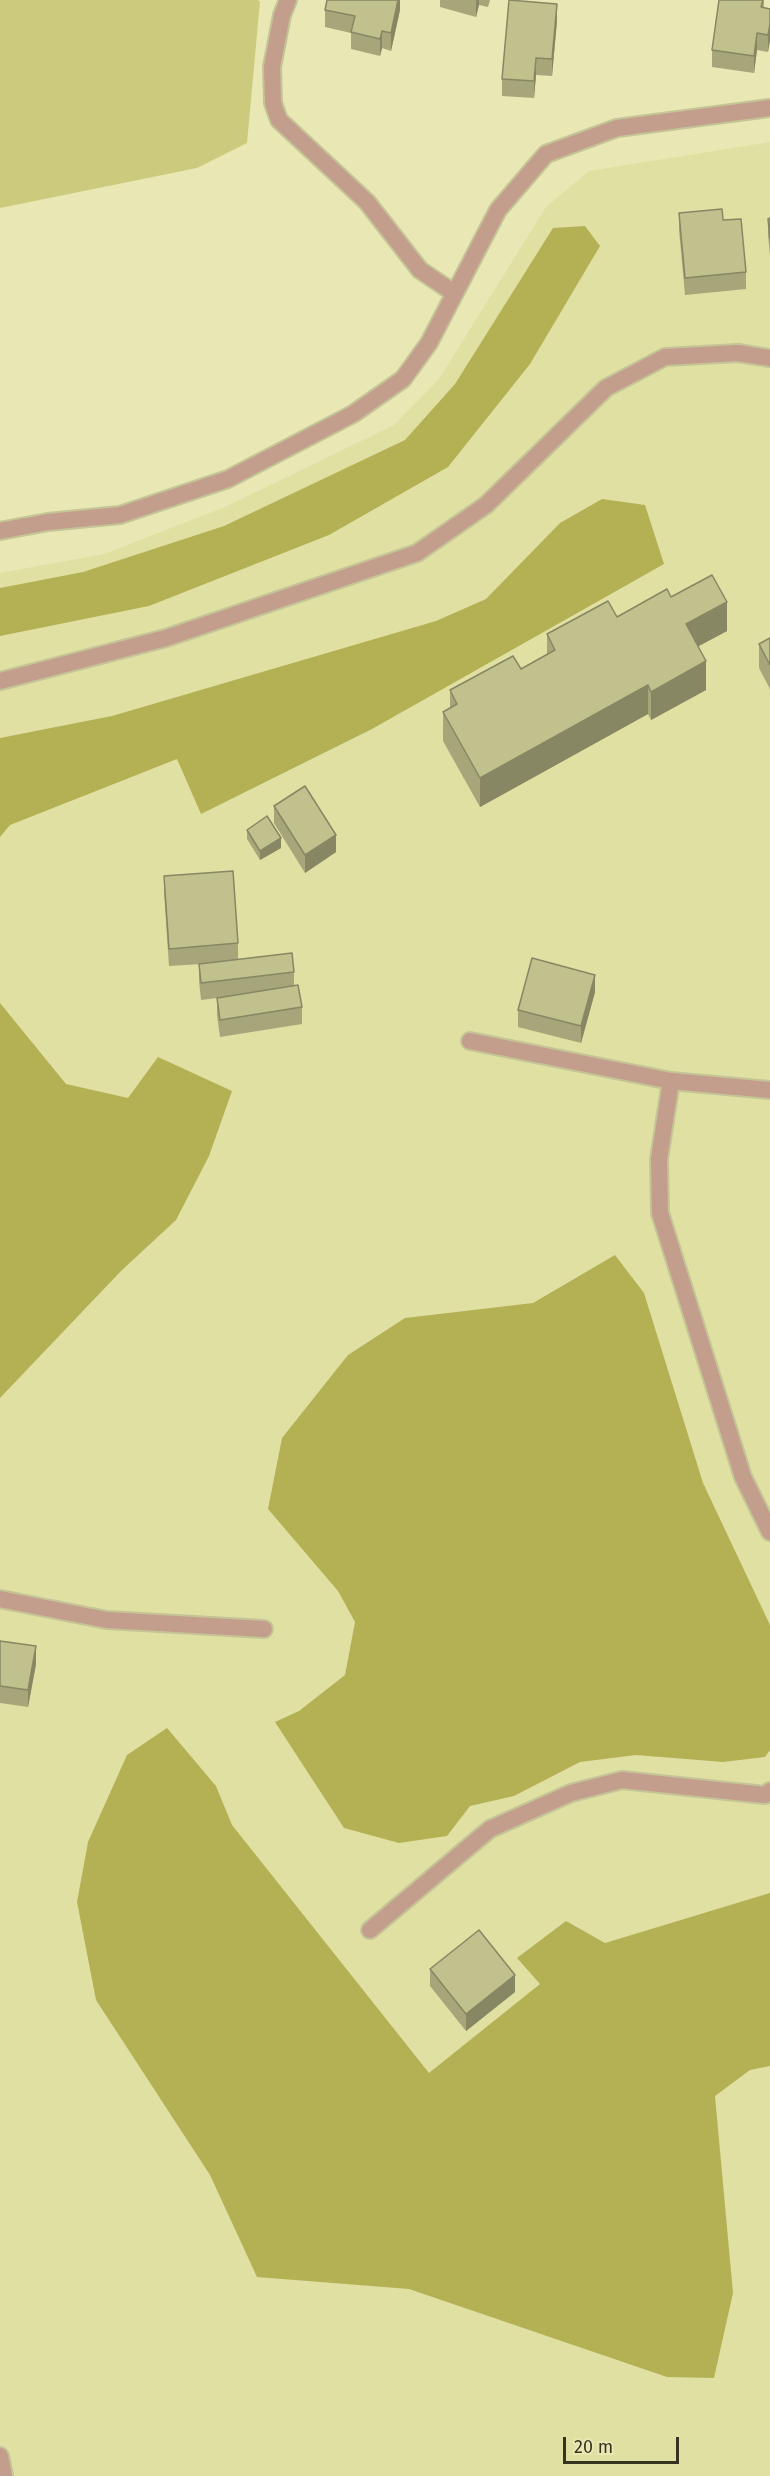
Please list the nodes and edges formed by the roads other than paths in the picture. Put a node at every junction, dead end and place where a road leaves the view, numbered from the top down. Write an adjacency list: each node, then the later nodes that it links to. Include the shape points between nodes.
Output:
1 (288, 0): 3 (street, via 272,67 273,103 279,120 368,202 420,270)
2 (770, 108): 3 (street, via 617,128 546,154 498,210)
3 (454, 293): 5 (street, via 429,343 403,379 352,414 228,479 120,515)
4 (770, 358): 6 (street, via 738,353 665,357 606,388 486,505 417,553 166,638)
5 (0, 531)
6 (0, 681)
7 (470, 1041): 8 (street)
8 (671, 1081): 9 (street); 10 (street, via 659,1159 660,1213 742,1477)
9 (770, 1090)
10 (770, 1532)
11 (0, 1599): 12 (street, via 107,1620)
12 (264, 1629)
13 (770, 1791): 14 (street, via 765,1795 622,1780 571,1793 490,1830)
14 (370, 1930)
15 (0, 2456): 16 (street)
16 (4, 2476)

